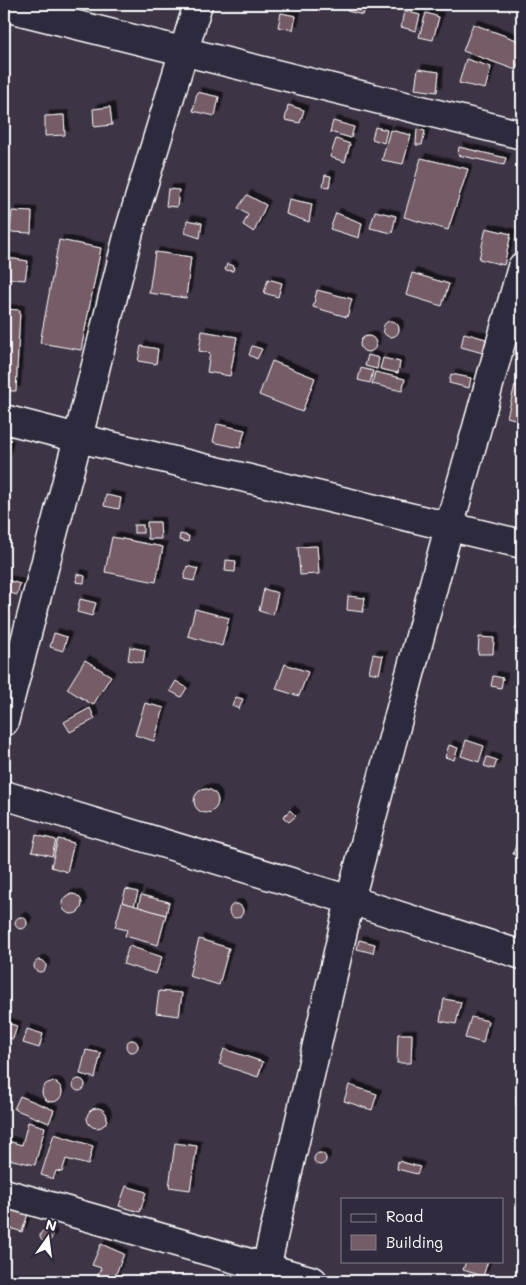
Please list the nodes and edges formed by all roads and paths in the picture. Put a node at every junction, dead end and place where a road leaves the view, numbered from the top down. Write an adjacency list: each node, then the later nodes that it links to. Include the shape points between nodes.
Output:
1 (198, 4): 3 (street)
2 (4, 6): 3 (street)
3 (184, 51): 4 (street); 7 (street, via 129,232)
4 (522, 135)
5 (522, 267): 8 (street)
6 (4, 419): 7 (street)
7 (78, 438): 8 (street); 10 (street)
8 (449, 526): 9 (street); 12 (street)
9 (522, 544)
10 (4, 722)
11 (4, 795): 12 (street)
12 (350, 900): 13 (street); 15 (street)
13 (522, 955)
14 (4, 1193): 15 (street)
15 (264, 1274): 16 (street)
16 (313, 1281)

